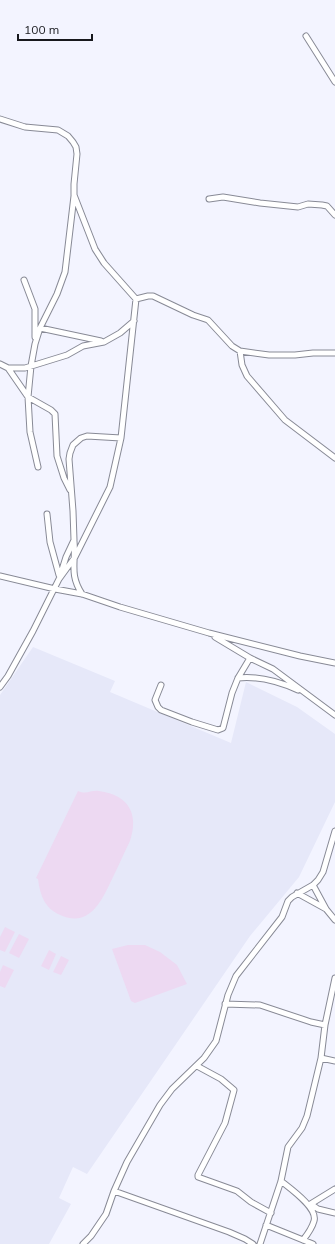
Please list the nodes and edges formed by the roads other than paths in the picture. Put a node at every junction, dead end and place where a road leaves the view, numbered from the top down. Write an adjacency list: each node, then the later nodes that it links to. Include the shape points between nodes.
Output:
1 (306, 36): 2 (street)
2 (335, 82)
3 (0, 119): 4 (street, via 25,127 58,130 68,136 76,147 77,154)
4 (74, 195): 8 (street, via 99,257); 10 (street, via 65,272)
5 (209, 199): 6 (street, via 223,197 298,207 318,204 327,206)
6 (335, 215)
7 (24, 280): 12 (street, via 35,309)
8 (136, 299): 9 (street); 13 (street, via 153,296 193,316 208,320)
9 (134, 321): 11 (street); 19 (street)
10 (40, 328): 11 (street); 12 (street)
11 (104, 342): 16 (street, via 83,346)
12 (35, 344): 16 (street)
13 (240, 351): 14 (street, via 269,355); 20 (street, via 247,376 283,418)
14 (335, 353)
15 (0, 364): 17 (street)
16 (31, 366): 17 (street); 18 (street)
17 (8, 368): 18 (street)
18 (28, 397): 21 (street, via 30,432); 22 (street, via 55,414 58,456)
19 (120, 438): 22 (street, via 87,436 73,445 69,459); 25 (street, via 110,487)
20 (335, 458)
21 (38, 467)
22 (71, 492): 24 (street)
23 (47, 514): 27 (street, via 50,542)
24 (74, 540): 25 (street); 27 (street)
25 (75, 557): 27 (street); 29 (street, via 73,574)
26 (0, 576): 28 (street)
27 (59, 578): 28 (street)
28 (55, 589): 29 (street); 35 (street)
29 (82, 594): 30 (street)
30 (209, 633): 31 (street); 32 (street)
31 (250, 658): 33 (street); 36 (street, via 274,669)
32 (335, 663)
33 (238, 678): 34 (street, via 224,726 218,730 161,710 155,700); 36 (street, via 248,677 287,685)
34 (161, 686)
35 (0, 687)
36 (304, 692): 37 (street)
37 (335, 715)
38 (335, 832): 39 (street, via 323,872)
39 (313, 885): 40 (street); 41 (street)
40 (297, 893): 41 (street); 44 (street, via 288,901 282,917 236,976)
41 (326, 909): 42 (street)
42 (335, 920)
43 (335, 978): 45 (street)
44 (225, 1004): 45 (street, via 260,1005); 48 (street, via 216,1041)
45 (325, 1025): 46 (street)
46 (321, 1058): 47 (street); 49 (street, via 307,1116 288,1148)
47 (335, 1061)
48 (197, 1066): 51 (street, via 160,1105 127,1162); 53 (street, via 221,1079 234,1090 225,1123 198,1177 237,1191)
49 (281, 1181): 52 (street); 53 (street)
50 (335, 1189): 52 (street)
51 (114, 1191): 57 (street, via 106,1214); 58 (street, via 229,1232)
52 (310, 1204): 54 (street); 56 (street, via 315,1220)
53 (271, 1213): 55 (street)
54 (335, 1213)
55 (266, 1226): 56 (street); 59 (street)
56 (303, 1240): 60 (street)
57 (83, 1244)
58 (253, 1244)
59 (260, 1244)
60 (313, 1244)

